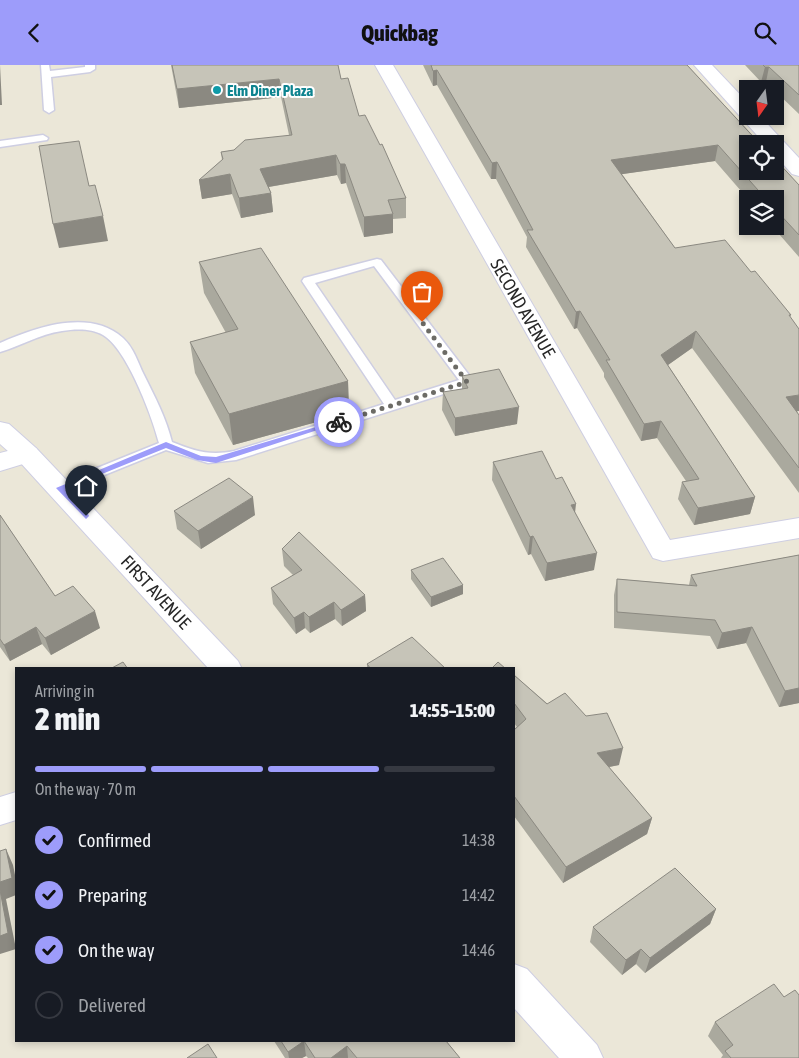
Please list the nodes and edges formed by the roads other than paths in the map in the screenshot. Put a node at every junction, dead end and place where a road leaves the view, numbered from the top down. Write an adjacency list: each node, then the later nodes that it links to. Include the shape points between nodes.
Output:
1 (90, 65): 4 (lane, via 90,69)
2 (384, 65): 18 (street, SECOND AVENUE, via 663,551)
3 (703, 65): 5 (street)
4 (45, 70): 6 (lane)
5 (739, 104)
6 (49, 110)
7 (758, 125): 10 (street)
8 (43, 137): 9 (lane)
9 (0, 144)
10 (799, 170)
11 (0, 347): 14 (lane, via 39,332 65,327 106,331 120,342 158,416)
12 (392, 405): 12 (lane, via 387,398 308,281 377,262 467,382); 14 (lane, via 216,460 200,459)
13 (0, 430): 15 (street, FIRST AVENUE)
14 (166, 445): 17 (lane)
15 (28, 454): 16 (street); 17 (street, FIRST AVENUE)
16 (0, 462)
17 (60, 488): 19 (street, FIRST AVENUE)
18 (799, 528)
19 (225, 667)
20 (15, 806): 21 (street)
21 (0, 811)
22 (515, 982): 23 (street)
23 (584, 1058)

